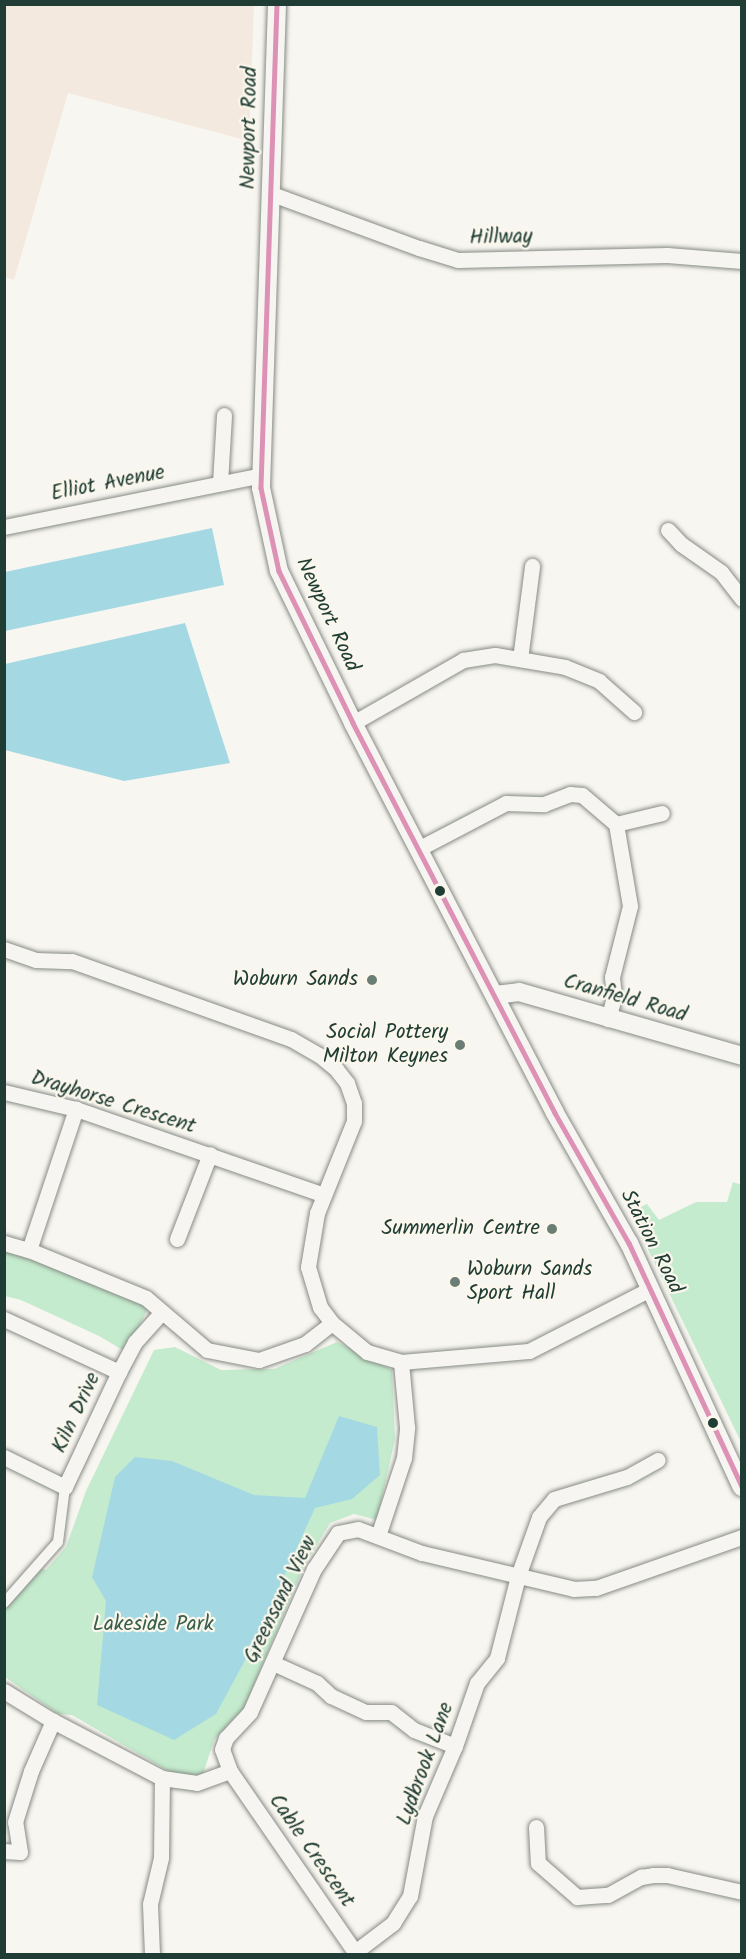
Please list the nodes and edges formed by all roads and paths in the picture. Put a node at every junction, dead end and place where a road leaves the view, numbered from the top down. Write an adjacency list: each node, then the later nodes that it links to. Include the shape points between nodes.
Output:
1 (276, 4): 2 (street, Newport Road)
2 (272, 194): 3 (street, Hillway, via 459,260 667,255); 5 (street, Newport Road)
3 (741, 261)
4 (224, 415): 6 (street)
5 (262, 475): 6 (street, Elliot Avenue); 13 (street, Newport Road, via 261,488 279,571)
6 (220, 483): 7 (street, Elliot Avenue)
7 (4, 527)
8 (668, 530): 10 (street, via 721,572)
9 (532, 566): 11 (street)
10 (741, 599)
11 (520, 659): 12 (street, via 565,667 599,681); 13 (street, via 495,655 463,660)
12 (634, 712)
13 (353, 723): 16 (street, Newport Road)
14 (662, 813): 15 (street)
15 (616, 824): 16 (street, via 582,795 570,794 544,804 506,803); 19 (street, via 630,906 612,977 614,997)
16 (418, 849): 18 (street, Newport Road)
17 (4, 949): 25 (street, via 36,960 72,961 291,1039 319,1055 347,1083 354,1103 354,1121)
18 (495, 995): 19 (street, Cranfield Road, via 519,992); 20 (street, Newport Road)
19 (608, 1019): 21 (street, Cranfield Road)
20 (510, 1023): 29 (street, Station Road)
21 (741, 1056)
22 (4, 1092): 23 (street, Drayhorse Crescent)
23 (76, 1110): 24 (street, Drayhorse Crescent); 28 (street)
24 (210, 1154): 25 (street, Drayhorse Crescent); 26 (street, Drayhorse Crescent)
25 (324, 1195): 32 (street, via 308,1267 320,1307)
26 (177, 1239)
27 (4, 1243): 28 (street)
28 (29, 1250): 30 (street, via 146,1298)
29 (650, 1289): 33 (street, via 529,1351); 38 (street, Station Road)
30 (162, 1312): 32 (street, via 207,1350 259,1360 305,1344); 34 (street, via 135,1342)
31 (4, 1319): 34 (street, Kiln Drive)
32 (332, 1323): 33 (street, via 367,1352)
33 (401, 1362): 39 (street, via 407,1427 404,1458)
34 (118, 1372): 37 (street, Kiln Drive)
35 (4, 1457): 37 (street)
36 (658, 1460): 41 (street, Lydbrook Lane, via 627,1477 554,1499 538,1517)
37 (65, 1487): 42 (street, via 58,1542)
38 (741, 1487)
39 (378, 1536): 41 (street, Greensand View, via 423,1552); 43 (street, Greensand View, via 358,1529 338,1533 314,1569)
40 (741, 1537): 41 (street, Greensand View, via 596,1588 574,1589)
41 (518, 1576): 46 (street, Lydbrook Lane, via 497,1659 477,1683)
42 (4, 1603)
43 (273, 1663): 46 (street, via 366,1712 391,1712 414,1730); 47 (street, Greensand View, via 250,1712 226,1738 222,1749)
44 (4, 1691): 45 (street)
45 (53, 1721): 48 (street); 50 (street, via 15,1822 20,1852)
46 (455, 1746): 52 (street, Lydbrook Lane, via 425,1816 410,1896 393,1923)
47 (230, 1771): 48 (street, via 197,1783); 52 (street, Cable Crescent)
48 (162, 1778): 53 (street, via 161,1858 150,1905)
49 (536, 1827): 51 (street, via 538,1863 577,1897 608,1895 641,1877 653,1875)
50 (4, 1851)
51 (741, 1892)
52 (355, 1953)
53 (152, 1954)

